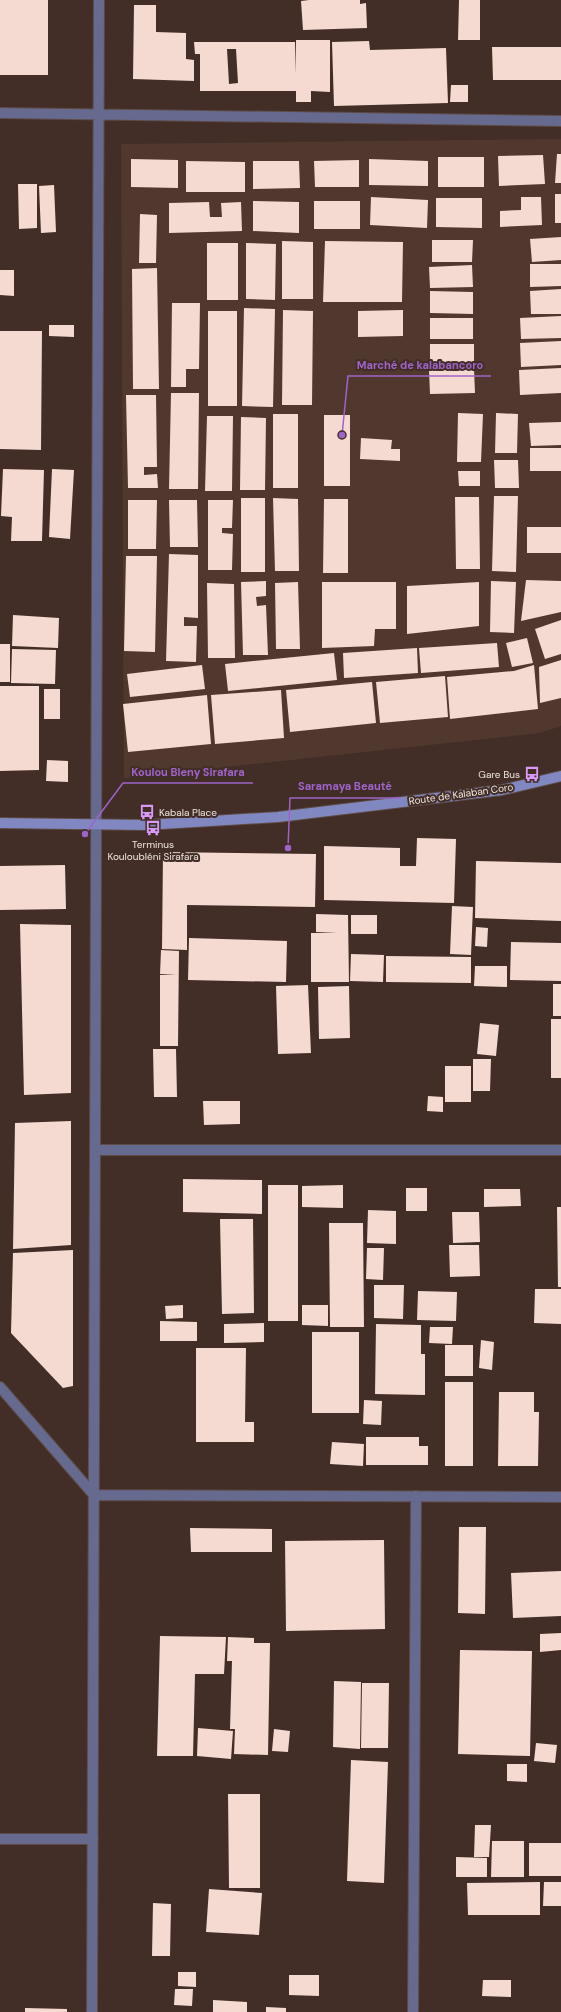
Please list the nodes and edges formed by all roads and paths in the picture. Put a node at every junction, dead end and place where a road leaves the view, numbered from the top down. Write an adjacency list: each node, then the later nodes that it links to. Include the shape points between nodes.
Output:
1 (99, 0): 3 (street)
2 (0, 114): 3 (street)
3 (98, 115): 4 (street); 7 (street)
4 (561, 121)
5 (561, 776): 7 (main road, Route de Kalaban Coro, via 502,790 278,817 145,825)
6 (0, 823): 7 (main road, Route de Kalaban Coro)
7 (96, 824): 8 (street)
8 (95, 1150): 9 (street); 11 (street)
9 (561, 1150)
10 (0, 1387): 11 (street)
11 (94, 1495): 12 (street); 15 (street)
12 (416, 1496): 13 (street); 17 (street)
13 (561, 1497)
14 (0, 1839): 15 (street)
15 (92, 1839): 16 (street)
16 (92, 2012)
17 (413, 2012)

